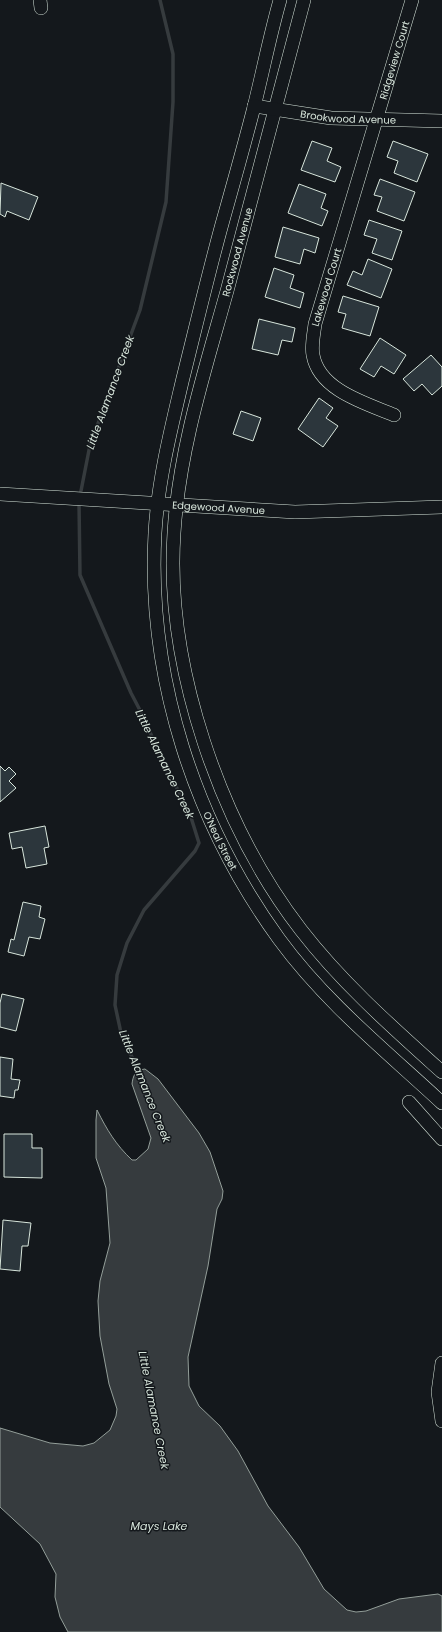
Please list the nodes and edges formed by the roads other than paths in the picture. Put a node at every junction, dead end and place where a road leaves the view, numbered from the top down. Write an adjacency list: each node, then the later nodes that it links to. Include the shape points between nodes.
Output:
1 (280, 0): 4 (street)
2 (304, 0): 5 (street, Rockwood Avenue)
3 (412, 0): 6 (street, Ridgeview Court)
4 (254, 106): 5 (street, Brookwood Avenue); 10 (street, via 208,275 169,436)
5 (277, 109): 6 (street, Brookwood Avenue, via 331,118); 11 (street, Rockwood Avenue, via 192,416)
6 (377, 120): 7 (street, Brookwood Avenue); 8 (street, Lakewood Court, via 315,324 313,355 322,375 331,384 352,397)
7 (442, 121)
8 (394, 415)
9 (0, 494): 10 (street, Edgewood Avenue)
10 (158, 505): 11 (street, Edgewood Avenue); 15 (street, O'Neal Street, via 155,595 164,666 179,738 214,829 256,906 305,971 338,1008)
11 (177, 506): 12 (street, Edgewood Avenue, via 295,512); 13 (street, via 174,582 181,654 206,746 224,795 271,886 299,928 346,984)
12 (440, 506)
13 (442, 1072)
14 (409, 1102): 16 (street)
15 (442, 1103)
16 (442, 1140)
17 (442, 1363): 18 (street, via 438,1392)
18 (442, 1421)

